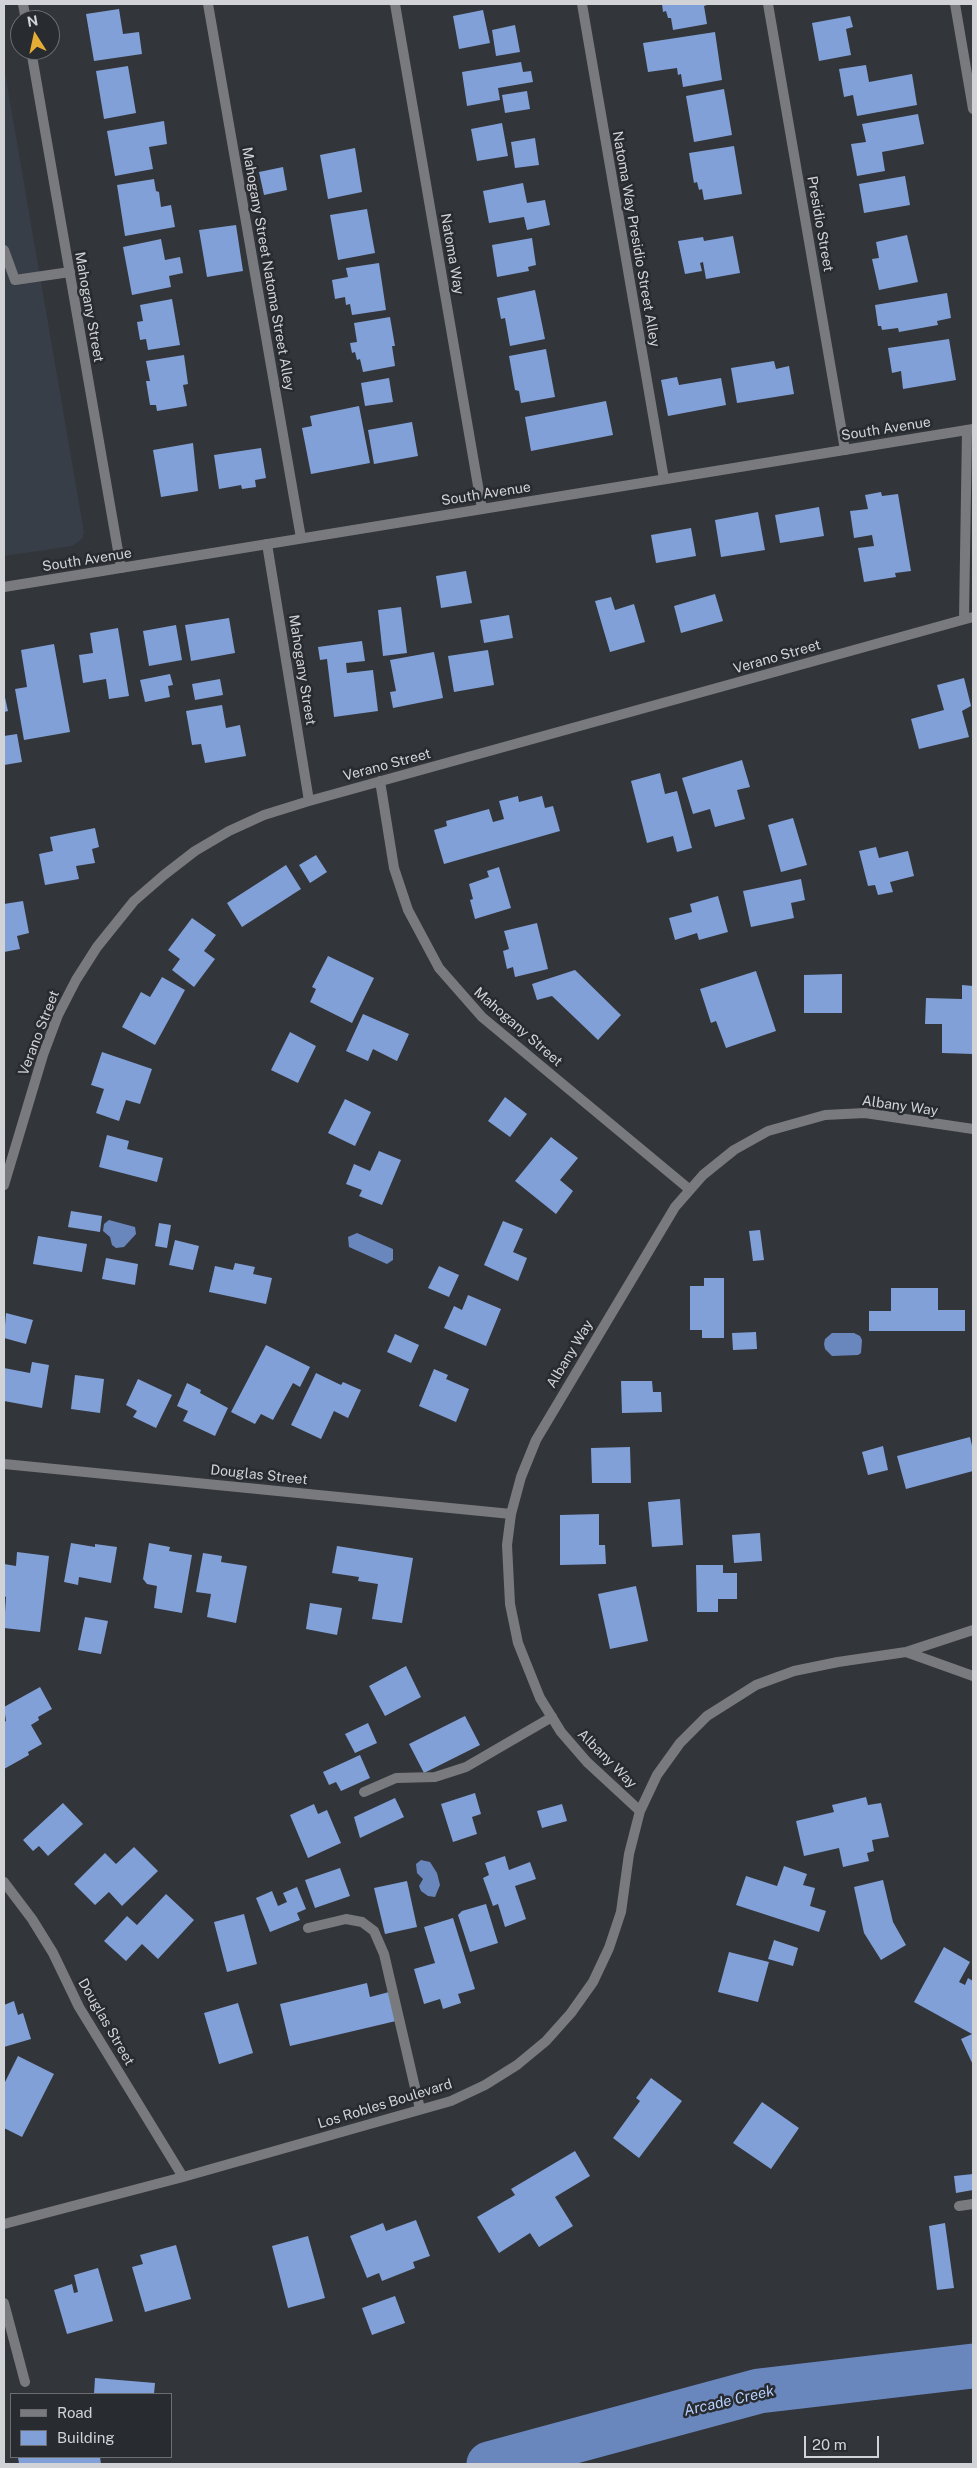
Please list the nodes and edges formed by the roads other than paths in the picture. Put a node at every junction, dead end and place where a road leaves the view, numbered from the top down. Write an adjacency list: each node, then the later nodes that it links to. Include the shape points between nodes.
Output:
1 (208, 4): 14 (street, Mahogany Street Natoma Street Alley)
2 (395, 4): 13 (street, Natoma Way)
3 (582, 4): 12 (street, Natoma Way Presidio Street Alley)
4 (768, 4): 11 (street, Presidio Street)
5 (955, 4): 7 (street)
6 (33, 60): 9 (street, Mahogany Street)
7 (973, 109)
8 (4, 250): 9 (street, via 15,280)
9 (70, 272): 16 (street, Mahogany Street)
10 (970, 430): 11 (street, South Avenue); 18 (street)
11 (845, 450): 12 (street, South Avenue)
12 (664, 480): 13 (street, South Avenue)
13 (482, 509): 14 (street, South Avenue)
14 (300, 538): 15 (street, South Avenue)
15 (267, 544): 16 (street, South Avenue); 20 (street, Mahogany Street)
16 (121, 568): 17 (street, South Avenue)
17 (4, 587)
18 (968, 618): 19 (street, Verano Street)
19 (380, 781): 20 (street, Verano Street); 23 (street, Mahogany Street, via 390,847 400,885 408,910 439,968 482,1017)
20 (309, 801): 22 (street, Verano Street, via 264,815 195,851 134,901 97,947 58,1015)
21 (973, 1129): 23 (street, Albany Way, via 865,1113 806,1119 768,1132 734,1150)
22 (4, 1185)
23 (689, 1189): 25 (street, Albany Way, via 545,1422 521,1477)
24 (4, 1464): 25 (street, Douglas Street)
25 (511, 1514): 29 (street, Albany Way, via 507,1565 510,1604 518,1643 540,1698)
26 (973, 1630): 27 (street, Los Robles Boulevard)
27 (906, 1652): 28 (street, Los Robles Boulevard); 31 (street, Los Robles Boulevard, via 794,1672 739,1694 707,1716 680,1743 658,1775)
28 (973, 1676)
29 (552, 1717): 30 (street, via 466,1768 435,1777 396,1778); 31 (street, Albany Way, via 587,1762)
30 (364, 1792)
31 (640, 1811): 34 (street, Los Robles Boulevard, via 629,1854 621,1912 609,1948 593,1982 571,2013 546,2041 517,2065 485,2085)
32 (4, 1882): 35 (street, Douglas Street, via 48,1944 79,2007)
33 (308, 1928): 34 (street, via 346,1919 362,1922 374,1931 384,1954)
34 (420, 2109): 35 (street, Los Robles Boulevard)
35 (183, 2178): 38 (street, Los Robles Boulevard)
36 (973, 2204): 37 (street)
37 (959, 2206)
38 (4, 2224)
39 (4, 2303): 40 (street)
40 (25, 2382)

